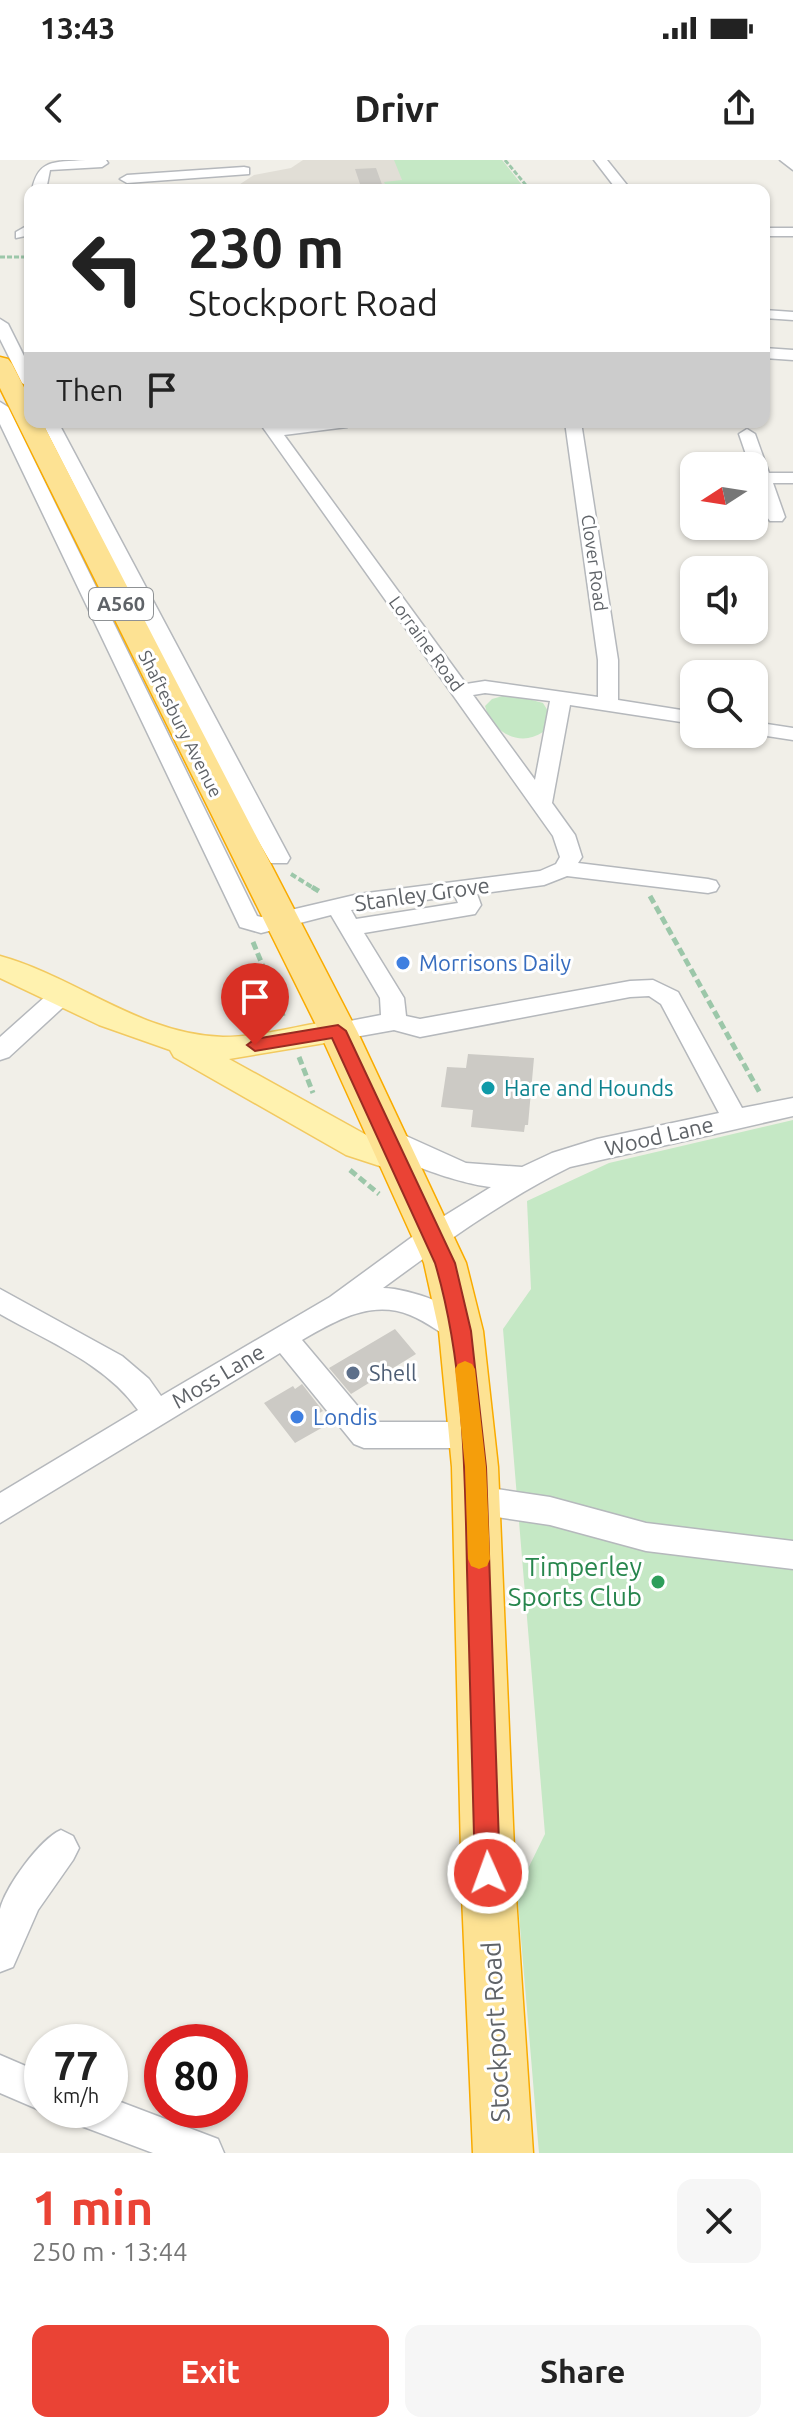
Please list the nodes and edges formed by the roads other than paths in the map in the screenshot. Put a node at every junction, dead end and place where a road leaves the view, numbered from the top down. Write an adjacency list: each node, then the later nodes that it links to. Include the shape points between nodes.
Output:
1 (600, 160): 9 (street)
2 (786, 160): 5 (street)
3 (74, 162): 4 (street); 8 (street, via 47,166)
4 (102, 163)
5 (793, 166)
6 (237, 174): 7 (street)
7 (126, 180)
8 (40, 184)
9 (619, 184)
10 (770, 232): 11 (street)
11 (793, 232)
12 (770, 314): 13 (street)
13 (793, 316)
14 (0, 324): 18 (street)
15 (770, 353): 16 (street)
16 (793, 355)
17 (0, 364): 20 (highway, Shaftesbury Avenue / A560)
18 (24, 371)
19 (0, 407): 38 (street, Shaftesbury Avenue)
20 (24, 410)
21 (33, 428): 38 (highway, Shaftesbury Avenue / A560)
22 (53, 428): 38 (street, Shaftesbury Avenue)
23 (271, 428): 31 (street, Lorraine Road)
24 (574, 428): 33 (street, Clover Road, via 608,660)
25 (747, 434): 26 (street)
26 (754, 452)
27 (768, 478): 28 (street)
28 (793, 478)
29 (768, 491): 30 (street)
30 (776, 517)
31 (460, 691): 32 (street, via 497,688); 37 (street, Lorraine Road)
32 (561, 697): 33 (street); 37 (street)
33 (608, 705): 34 (street)
34 (680, 716)
35 (768, 730): 36 (street)
36 (793, 734)
37 (541, 805): 39 (street, Lorraine Road, via 569,844 571,857)
38 (252, 849): 43 (highway, Shaftesbury Avenue / A560)
39 (564, 869): 40 (street); 41 (street, Stanley Grove, via 544,878)
40 (708, 886)
41 (463, 888): 42 (street, Stanley Grove); 44 (street, via 467,909)
42 (337, 906): 43 (street, Stanley Grove); 44 (street)
43 (264, 922): 48 (highway, Shaftesbury Avenue / A560)
44 (351, 927): 47 (street, via 392,998)
45 (0, 966): 46 (main road)
46 (64, 993): 49 (main road); 50 (street)
47 (394, 1021): 48 (street); 52 (street, via 420,1028 653,988 670,998)
48 (338, 1031): 49 (main road, via 221,1048); 53 (highway, Stockport Road / A560)
49 (167, 1039): 53 (main road, via 358,1146)
50 (0, 1051)
51 (781, 1109): 52 (street, Wood Lane)
52 (735, 1119): 54 (street, Wood Lane, via 597,1149)
53 (390, 1148): 54 (street, Wood Lane, via 452,1171 488,1178); 55 (highway, Stockport Road / A560)
54 (528, 1176): 55 (street, Wood Lane)
55 (433, 1237): 57 (street, Moss Lane); 58 (highway, Stockport Road / A560, via 445,1263)
56 (0, 1300): 60 (street, via 112,1364)
57 (340, 1305): 58 (street, via 391,1297 427,1310); 59 (street, Moss Lane)
58 (461, 1331): 61 (highway, Stockport Road / A560)
59 (283, 1337): 60 (street, Moss Lane); 61 (street, via 364,1435)
60 (157, 1413): 63 (street, Moss Lane)
61 (472, 1435): 62 (highway, Stockport Road / A560)
62 (477, 1500): 64 (street, via 550,1511 646,1537); 71 (highway, Stockport Road / A560)
63 (0, 1509)
64 (793, 1555)
65 (61, 1848): 66 (street, via 29,1886)
66 (0, 1954)
67 (0, 2074): 68 (street)
68 (24, 2084)
69 (128, 2124): 70 (street)
70 (204, 2153)
71 (503, 2153)

